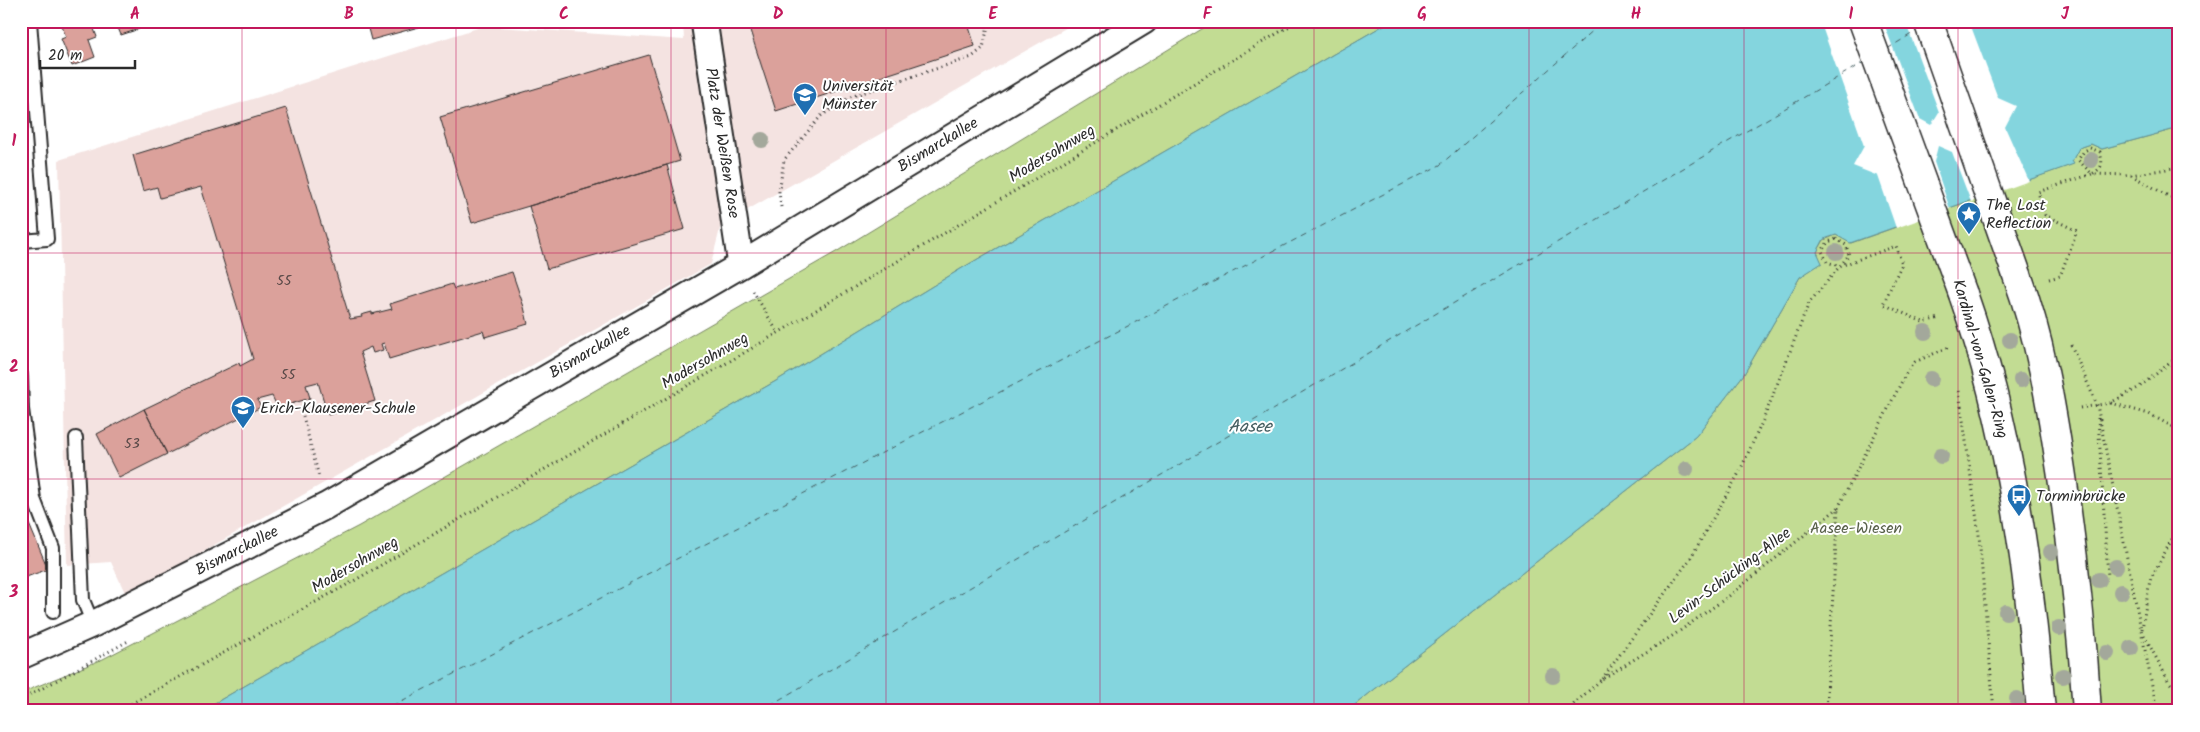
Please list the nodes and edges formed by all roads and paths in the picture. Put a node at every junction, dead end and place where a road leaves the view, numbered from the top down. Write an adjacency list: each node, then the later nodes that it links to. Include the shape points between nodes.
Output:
1 (30, 21): 13 (lane, via 47,239)
2 (704, 21): 15 (street, Platz der Weißen Rose)
3 (989, 21): 12 (path, via 983,48 972,57 850,97 821,116 784,160 778,192)
4 (1144, 21): 12 (street, Bismarckallee)
5 (1298, 21): 18 (path, Modersohnweg)
6 (1863, 21): 43 (main road, Kardinal-von-Galen-Ring, bridge, via 1963,294 1996,412 2019,518 2034,620)
7 (1928, 21): 44 (main road, bridge, via 2017,275 2052,412 2079,604)
8 (2179, 168): 10 (path)
9 (2092, 174): 9 (path, via 2078,160 2090,148 2100,152 2102,163 2100,170); 10 (path); 16 (path, via 2038,192 2045,215 2077,231)
10 (2131, 175): 11 (path)
11 (2179, 202)
12 (787, 237): 15 (street, Bismarckallee)
13 (21, 241)
14 (1840, 266): 14 (path, via 1827,262 1822,251 1828,242 1836,239 1846,245 1849,255); 17 (path, via 1896,246 1902,264 1883,304 1923,322 1944,317); 37 (path, via 1809,303 1739,473 1690,559)
15 (746, 275): 18 (path); 29 (street, Bismarckallee)
16 (2060, 276)
17 (1946, 324)
18 (778, 334): 39 (path, Modersohnweg, via 352,582)
19 (1950, 339): 20 (path)
20 (1952, 346): 21 (path); 30 (path, Levin-Schücking-Allee, via 1915,362 1905,375)
21 (1954, 355)
22 (2179, 356): 27 (path, via 2138,388 2110,403 2149,414)
23 (21, 375): 25 (lane)
24 (1958, 384): 42 (path, via 1979,535)
25 (22, 409): 33 (lane, via 34,499 54,548)
26 (303, 416): 29 (path)
27 (2179, 430)
28 (76, 438): 34 (lane, via 83,600)
29 (326, 506): 34 (street, Bismarckallee)
30 (1838, 508): 37 (path, Levin-Schücking-Allee, via 1729,596 1674,635); 41 (path)
31 (2179, 526): 35 (path, via 2150,580)
32 (2108, 578): 35 (path, via 2097,405)
33 (53, 612)
34 (93, 624): 36 (street, Bismarckallee)
35 (2142, 631): 38 (path, via 2169,682); 45 (path)
36 (21, 656)
37 (1602, 679): 40 (path, Levin-Schücking-Allee)
38 (2179, 692)
39 (118, 711)
40 (1566, 711)
41 (1826, 711)
42 (1994, 711)
43 (2041, 711)
44 (2087, 711)
45 (2157, 711)

